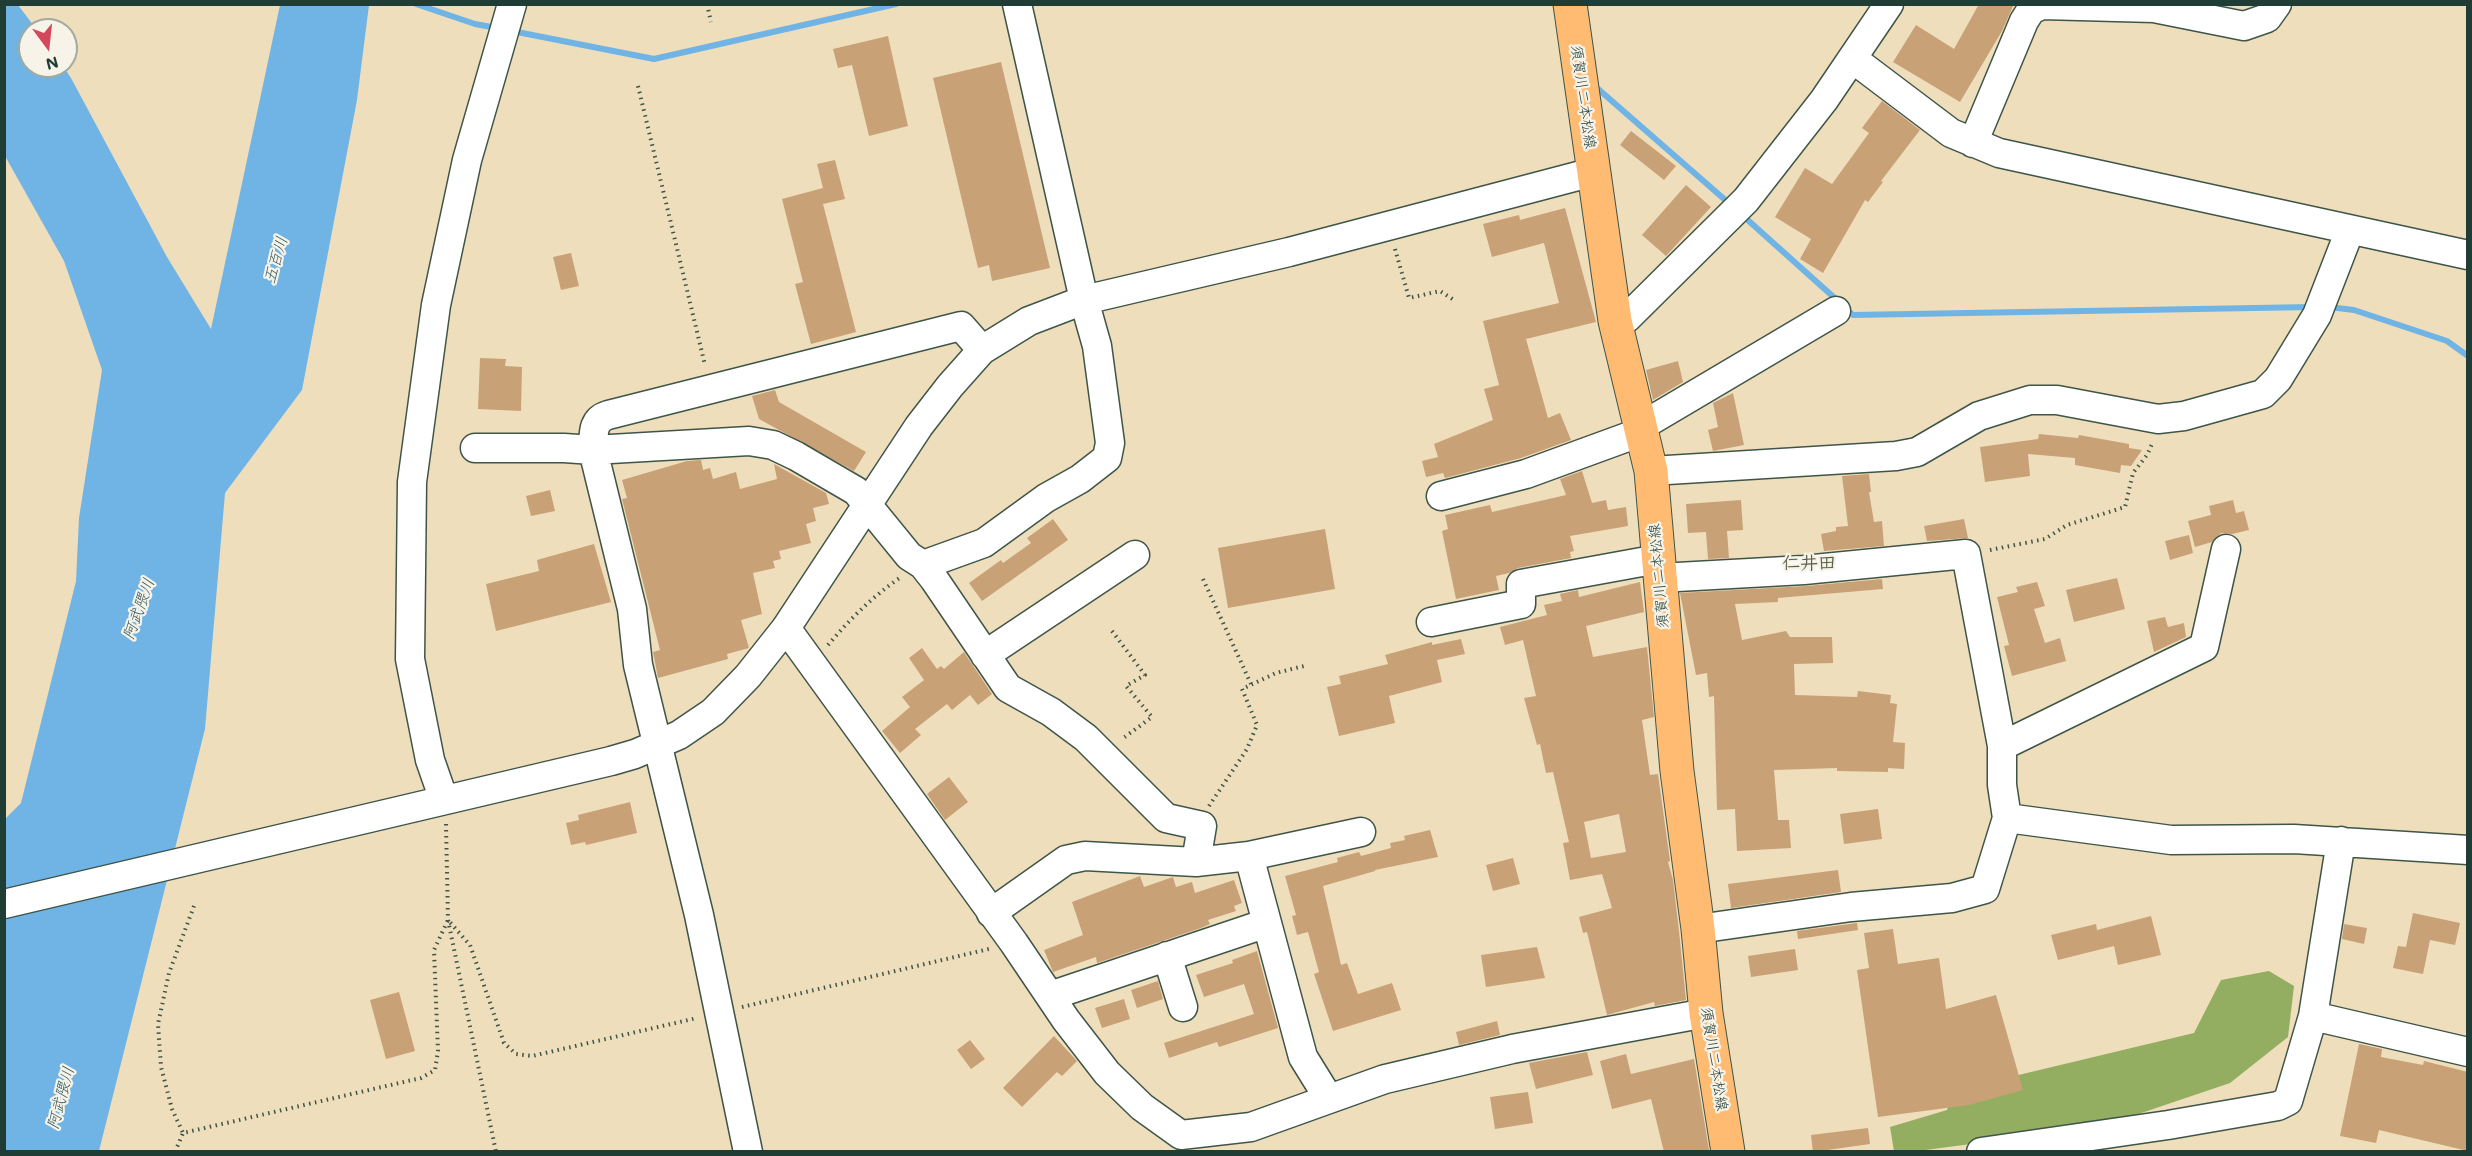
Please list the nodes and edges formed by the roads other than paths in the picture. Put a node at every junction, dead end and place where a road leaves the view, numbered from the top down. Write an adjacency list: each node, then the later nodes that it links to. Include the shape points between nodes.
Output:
1 (512, 4): 30 (street, via 467,160 436,305 412,482 410,659 430,760)
2 (1017, 4): 11 (street)
3 (1570, 4): 8 (main road, 須賀川二本松線)
4 (1889, 4): 6 (street)
5 (2277, 4): 7 (street, via 2267,18 2244,26 2154,8 2042,5 2031,10)
6 (1853, 58): 7 (street, via 1951,133); 13 (street, via 1737,209 1627,318)
7 (1973, 143): 9 (street, via 1999,153)
8 (1593, 172): 11 (street); 13 (main road, 須賀川二本松線)
9 (2350, 230): 10 (street); 18 (street, via 2322,305 2278,379 2263,394 2193,414 2158,419 2057,400 2030,400 1979,416 1917,452 1896,456)
10 (2468, 255)
11 (1084, 300): 14 (street, via 1029,321); 23 (street, via 1097,346 1110,443 1107,458 984,543)
12 (1836, 311): 15 (street)
13 (1615, 321): 15 (main road, 須賀川二本松線)
14 (982, 350): 17 (street, via 960,326 711,388 602,417 594,428); 20 (street, via 919,426)
15 (1640, 430): 18 (main road, 須賀川二本松線); 19 (street, via 1526,474)
16 (475, 448): 17 (street)
17 (594, 450): 20 (street, via 749,441 773,445 856,491); 28 (street, via 632,609 638,665)
18 (1651, 471): 24 (main road, 須賀川二本松線)
19 (1441, 496)
20 (868, 505): 23 (street, via 909,556); 26 (street)
21 (2226, 549): 29 (street, via 2204,647)
22 (1135, 555): 27 (street)
23 (923, 565): 27 (street)
24 (1658, 569): 25 (street, via 1521,584 1521,604); 29 (street, via 1804,570 1966,554); 40 (main road, 須賀川二本松線, via 1677,771)
25 (1431, 622)
26 (786, 628): 28 (street, via 713,712); 38 (street)
27 (985, 655): 36 (street, via 1008,688 1086,738 1166,818 1202,826)
28 (657, 745): 30 (street, via 611,761); 50 (street, via 699,915)
29 (2002, 746): 31 (street)
30 (444, 800): 37 (street)
31 (2007, 818): 33 (street, via 2171,840); 40 (street, via 1985,889 1952,898 1851,907)
32 (1361, 832): 35 (street)
33 (2341, 841): 34 (street); 45 (street)
34 (2468, 850)
35 (1249, 856): 36 (street); 39 (street)
36 (1196, 862): 38 (street, via 1085,856 1066,860)
37 (4, 904)
38 (991, 912): 42 (street)
39 (1267, 922): 41 (street); 47 (street, via 1303,1057)
40 (1698, 929): 44 (main road, 須賀川二本松線)
41 (1167, 956): 42 (street); 43 (street)
42 (1050, 996): 48 (street, via 1107,1073)
43 (1183, 1007)
44 (1706, 1013): 47 (street, via 1512,1049 1385,1080); 51 (main road, 須賀川二本松線)
45 (2313, 1016): 46 (street); 49 (street, via 2288,1101)
46 (2468, 1052)
47 (1329, 1099): 48 (street, via 1251,1127)
48 (1180, 1143)
49 (2069, 1146): 52 (street)
50 (748, 1152)
51 (1728, 1152)
52 (1981, 1152)

